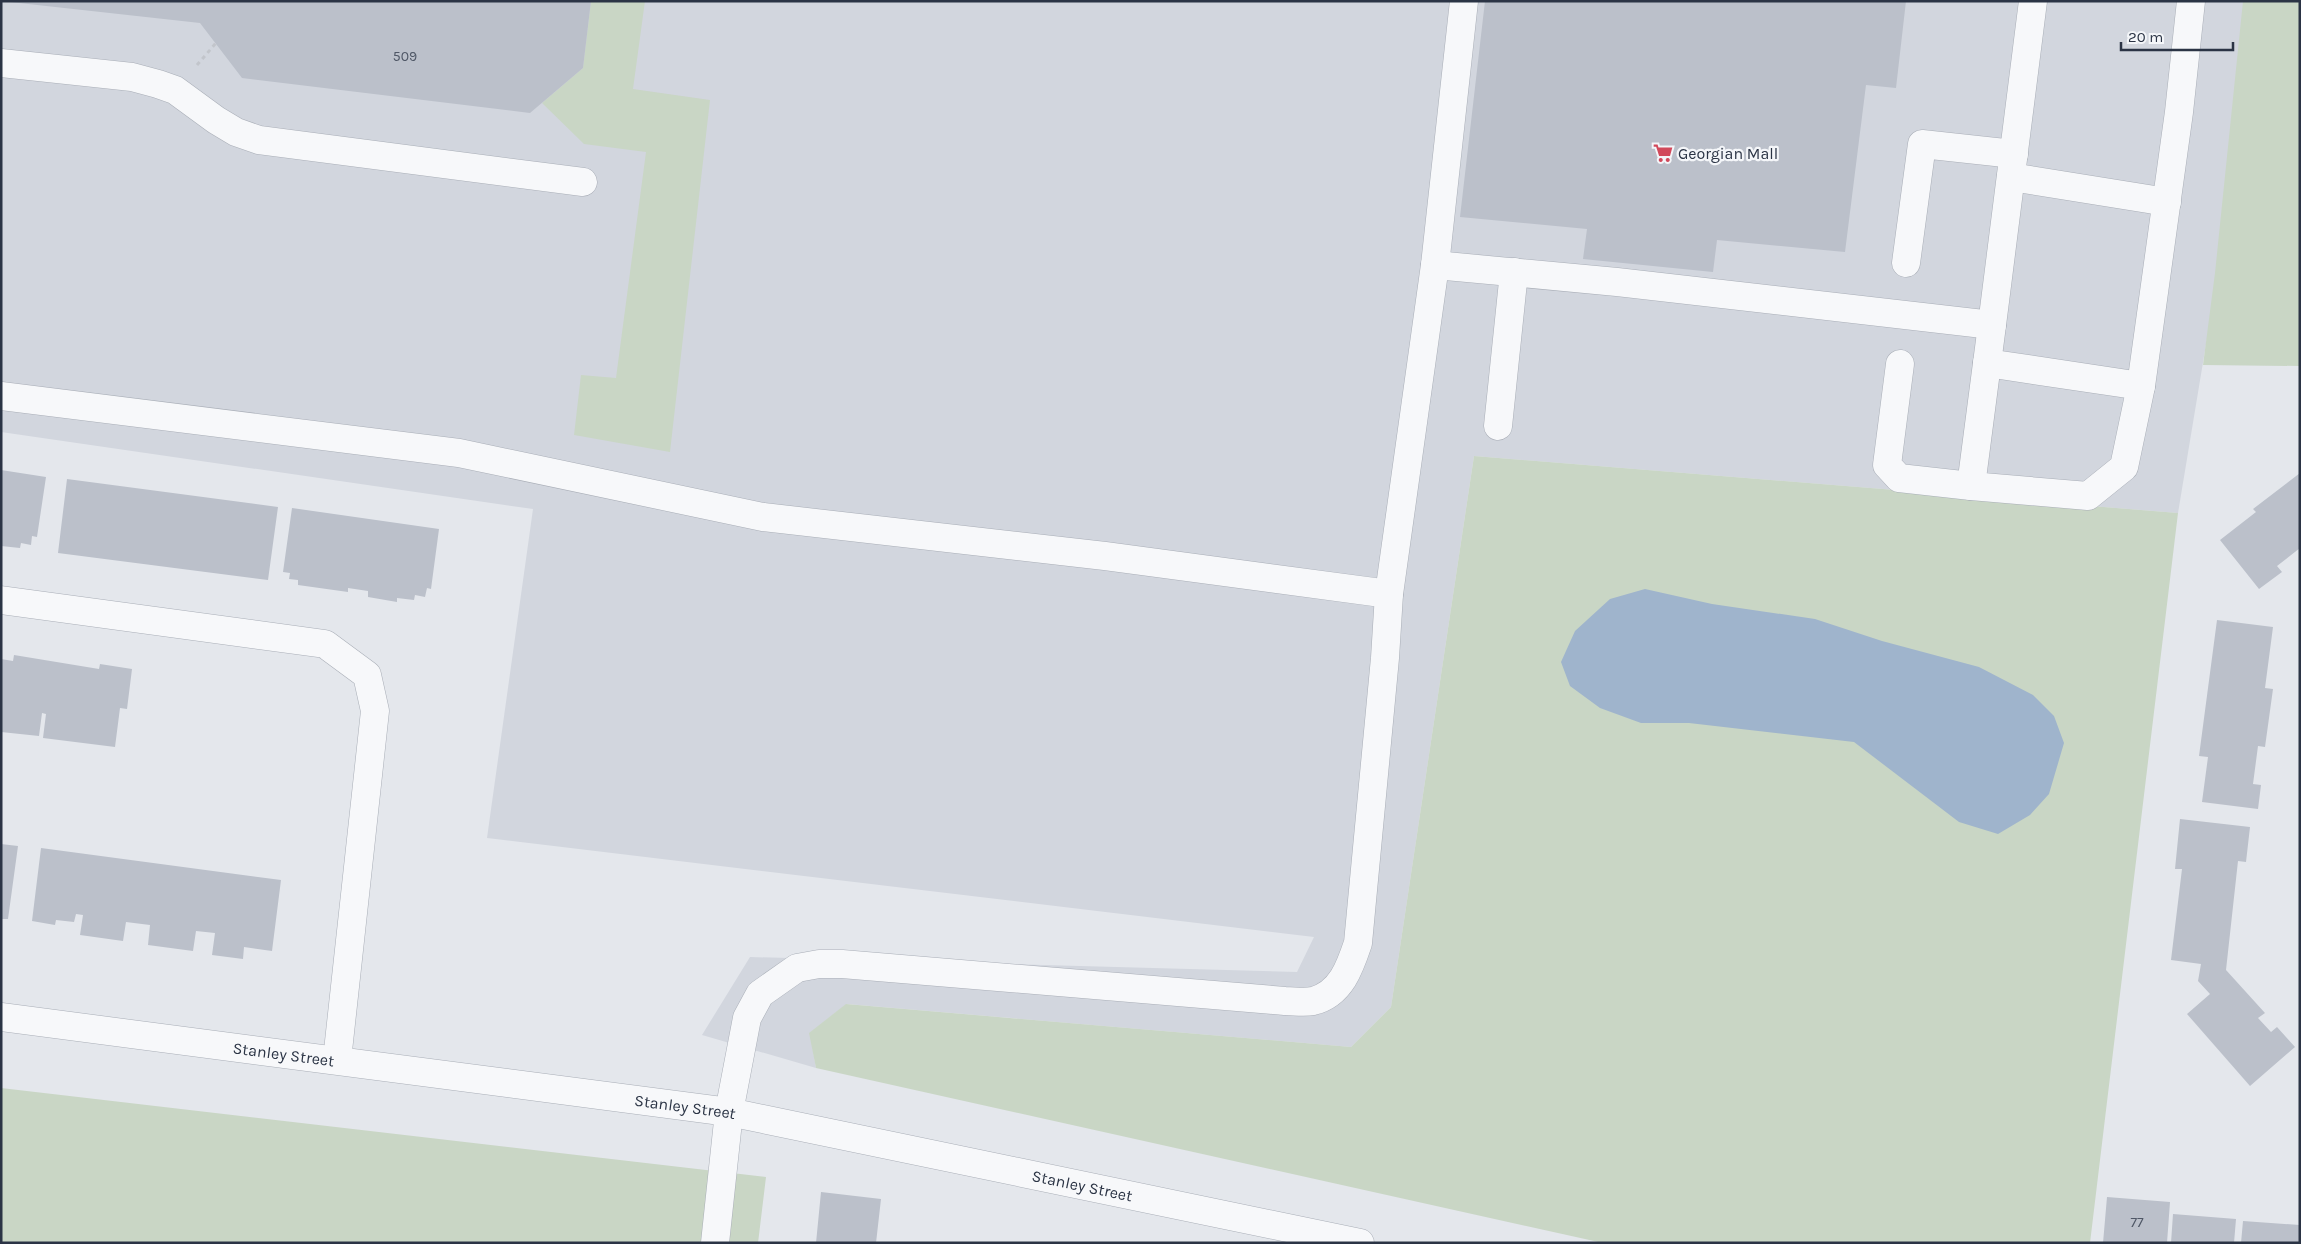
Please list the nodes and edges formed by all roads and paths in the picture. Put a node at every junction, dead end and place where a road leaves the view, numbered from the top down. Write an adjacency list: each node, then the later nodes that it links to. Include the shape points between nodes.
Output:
1 (1464, 1): 9 (street)
2 (2033, 1): 5 (street)
3 (2191, 1): 7 (street)
4 (1, 63): 6 (street, via 132,78 158,84 176,90 236,132 259,140)
5 (2012, 166): 7 (street); 8 (street, via 1922,144); 11 (street)
6 (583, 182)
7 (2167, 202): 14 (street)
8 (1906, 262)
9 (1435, 265): 10 (street); 18 (street)
10 (1514, 272): 11 (street); 16 (street)
11 (1992, 325): 12 (street)
12 (1987, 363): 14 (street); 17 (street)
13 (1900, 364): 17 (street, via 1887,465 1899,478)
14 (2142, 386): 17 (street, via 2124,467 2088,496)
15 (1, 396): 18 (street, via 459,454 763,517 1105,556)
16 (1498, 426)
17 (1971, 486)
18 (1389, 594): 22 (street, via 1358,943 1350,969 1336,989 1313,1000 1286,1002 842,964 796,968 760,994 747,1018)
19 (1, 600): 21 (street, via 325,644 367,675 375,711)
20 (1, 1017): 21 (street, Stanley Street)
21 (337, 1060): 22 (street, Stanley Street)
22 (729, 1112): 23 (street); 24 (street, Stanley Street)
23 (715, 1243)
24 (1360, 1243)

